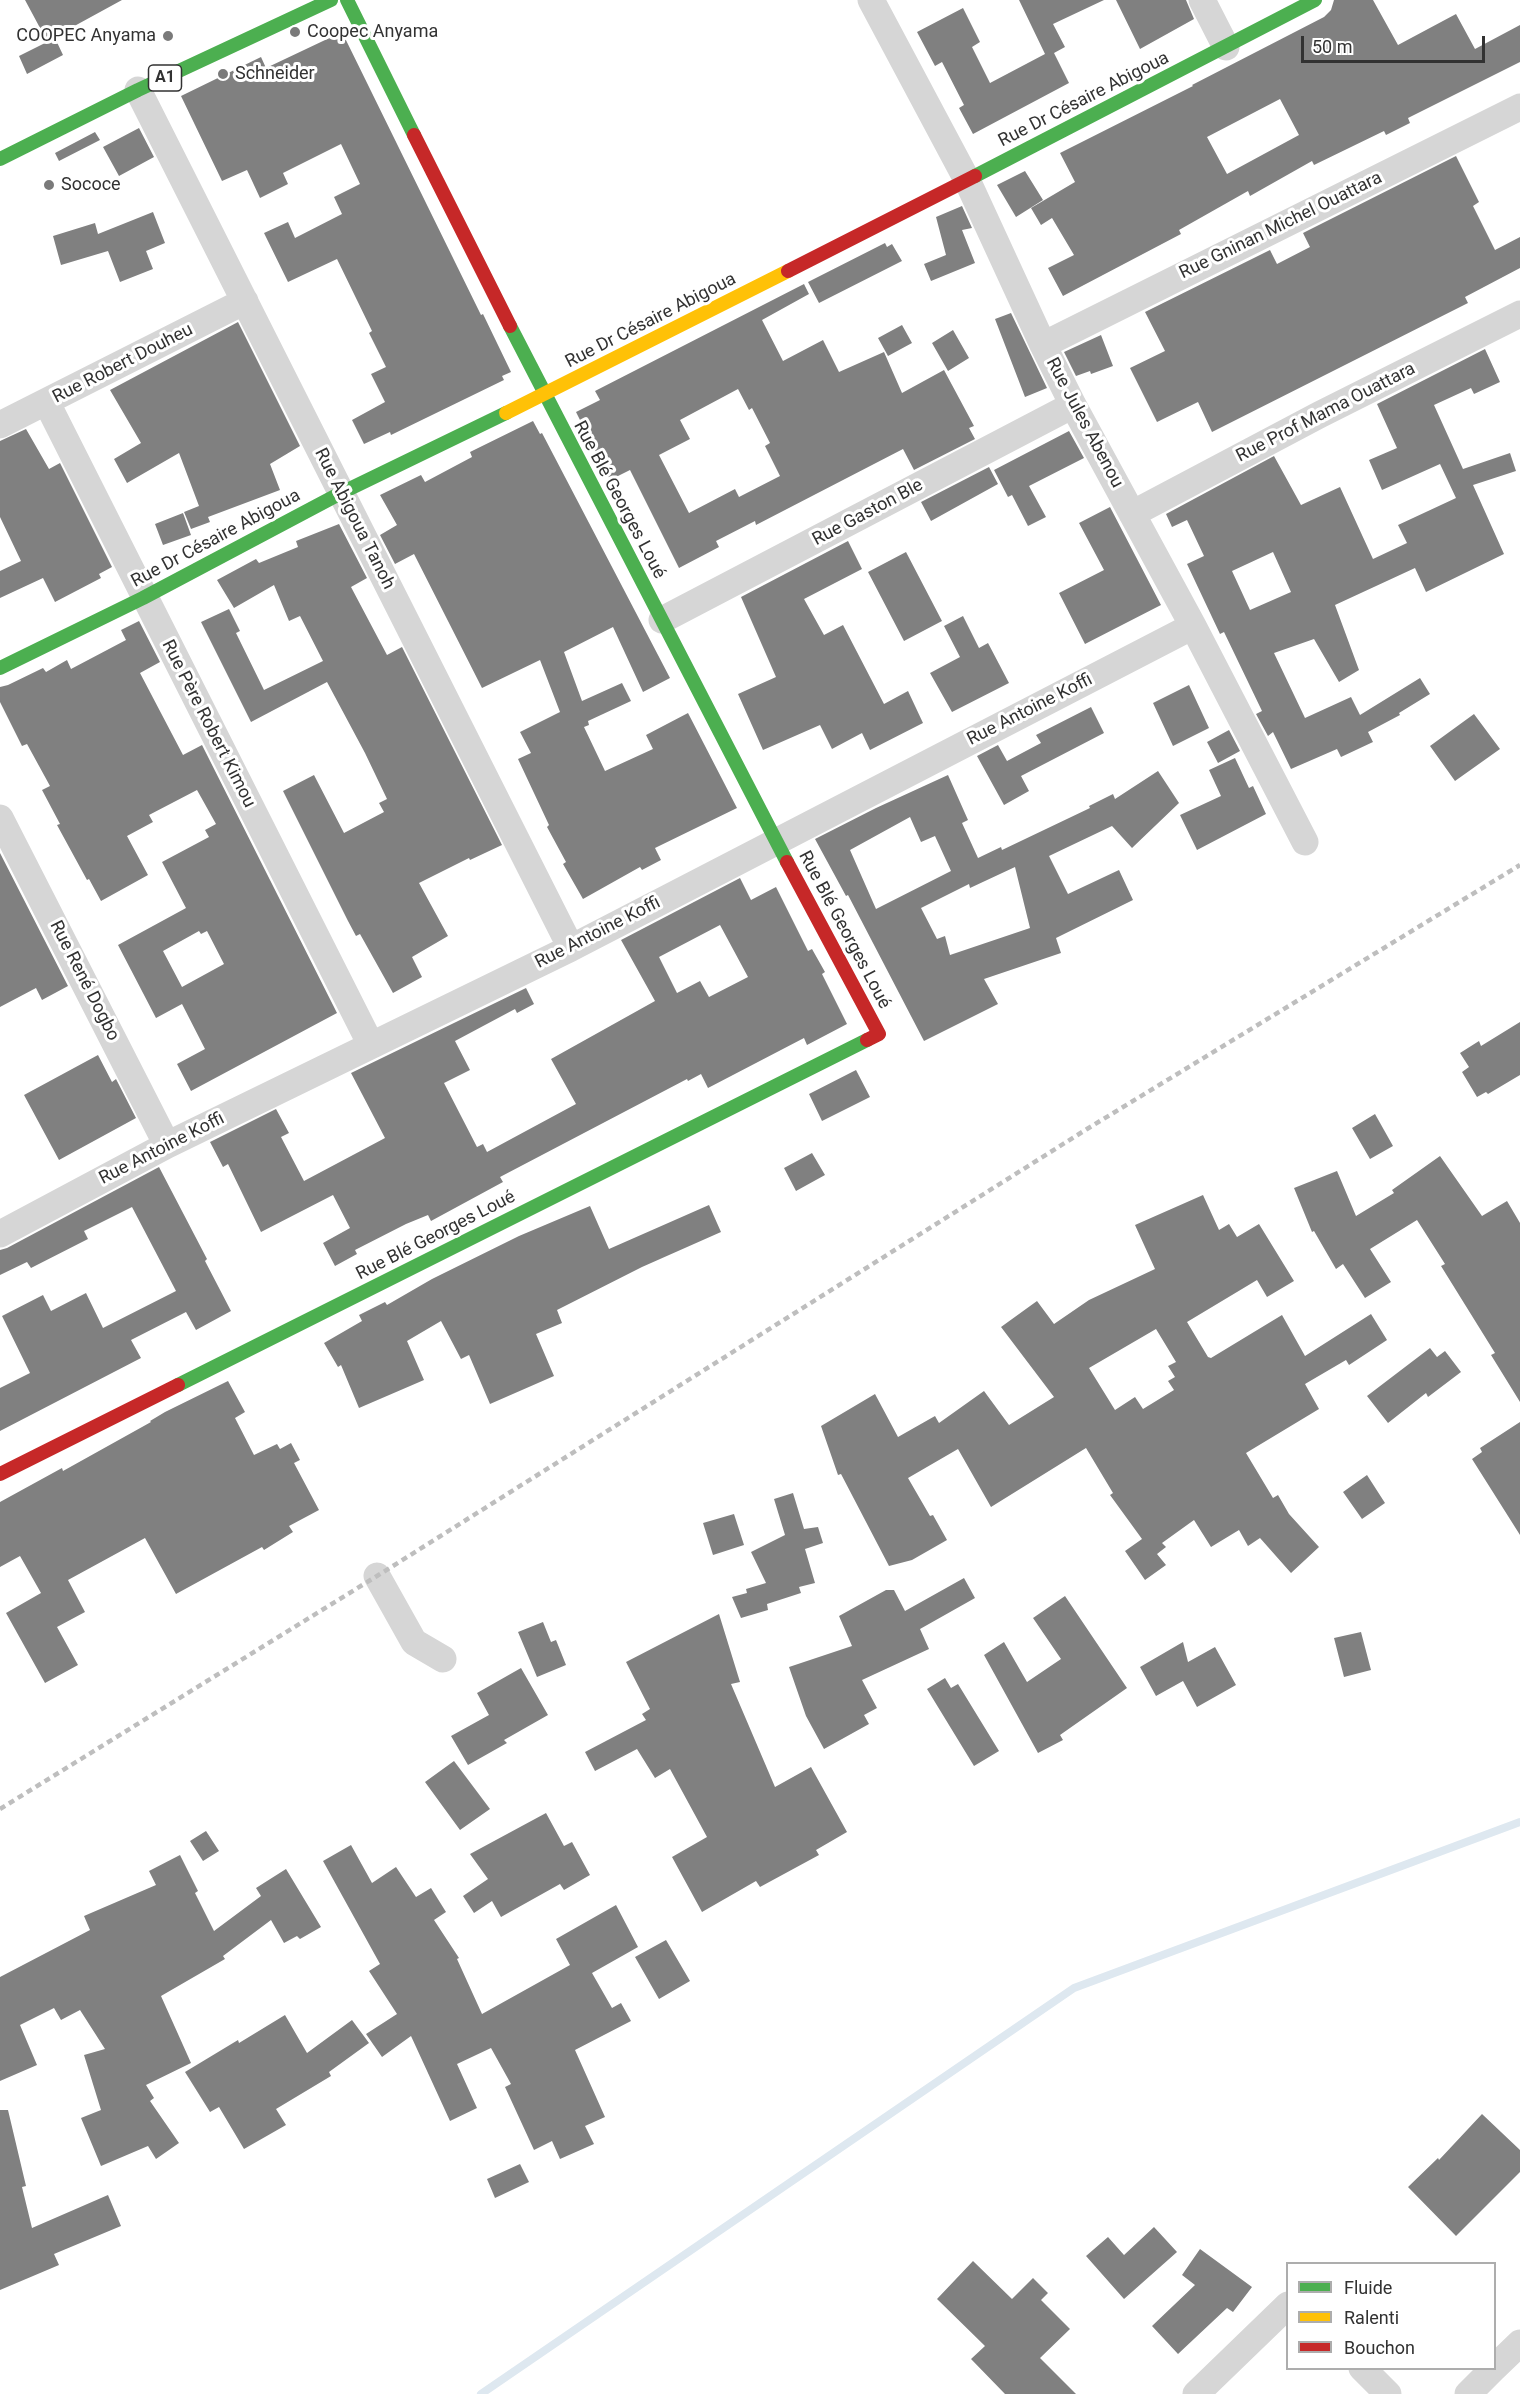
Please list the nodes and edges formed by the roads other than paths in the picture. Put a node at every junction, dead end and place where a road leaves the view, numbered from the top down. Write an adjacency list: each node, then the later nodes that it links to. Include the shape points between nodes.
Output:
1 (331, 0): 7 (street, A1)
2 (347, 0): 14 (street, Rue Blé Georges Loué)
3 (871, 0): 10 (street, Rue Jules Abenou)
4 (1202, 0): 6 (street)
5 (1316, 0): 6 (street, Rue Dr Césaire Abigoua)
6 (1226, 47): 10 (street, Rue Dr Césaire Abigoua)
7 (138, 90): 9 (street, A1); 11 (street, Rue Abigoua Tanoh)
8 (1520, 107): 13 (street, Rue Gninan Michel Ouattara)
9 (0, 159)
10 (967, 180): 13 (street, Rue Jules Abenou); 14 (street, Rue Dr Césaire Abigoua)
11 (245, 301): 15 (street, Rue Robert Douheu); 18 (street, Rue Abigoua Tanoh)
12 (1520, 314): 19 (street, Rue Prof Mama Ouattara)
13 (1043, 345): 16 (street, Rue Jules Abenou)
14 (544, 395): 18 (street, Rue Dr Césaire Abigoua); 21 (street, Rue Blé Georges Loué)
15 (47, 403): 17 (street, Rue Robert Douheu); 20 (street, Rue Père Robert Kimou)
16 (1073, 405): 19 (street, Rue Jules Abenou); 21 (street, Rue Gaston Ble)
17 (0, 425)
18 (341, 493): 20 (street, Rue Dr Césaire Abigoua); 27 (street, Rue Abigoua Tanoh)
19 (1132, 514): 22 (street, Rue Jules Abenou)
20 (143, 597): 23 (street, Rue Dr Césaire Abigoua); 28 (street, Rue Père Robert Kimou)
21 (662, 620): 25 (street, Rue Blé Georges Loué)
22 (1193, 626): 25 (street, Rue Antoine Koffi); 26 (street, Rue Jules Abenou)
23 (0, 669)
24 (0, 818): 29 (street, Rue René Dogbo)
25 (776, 841): 27 (street, Rue Antoine Koffi); 31 (street, Rue Blé Georges Loué, via 879,1034)
26 (1305, 842)
27 (571, 948): 28 (street, Rue Antoine Koffi)
28 (371, 1045): 29 (street, Rue Antoine Koffi)
29 (167, 1145): 30 (street, Rue Antoine Koffi)
30 (0, 1234)
31 (0, 1474)
32 (377, 1576): 33 (street, via 414,1642)
33 (443, 1659)
34 (1286, 2306): 39 (street)
35 (1520, 2343): 36 (street)
36 (1496, 2366)
37 (1364, 2370): 40 (street)
38 (1492, 2370): 41 (street)
39 (1196, 2394)
40 (1388, 2394)
41 (1468, 2394)

